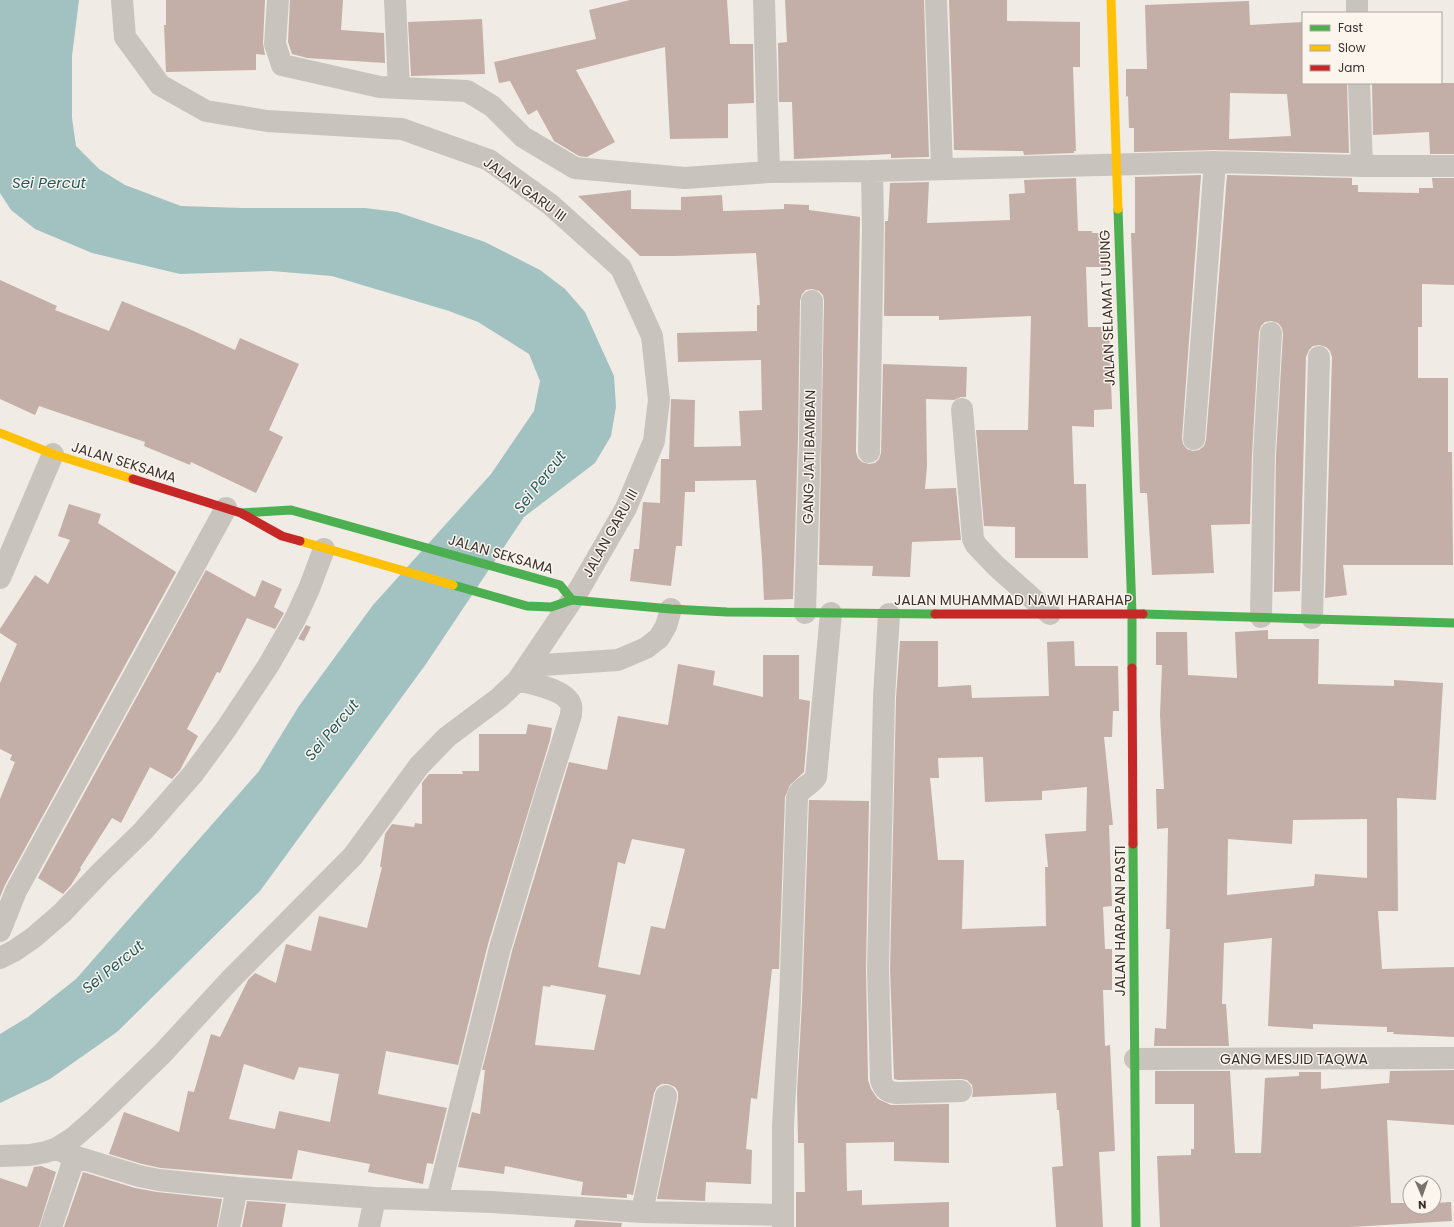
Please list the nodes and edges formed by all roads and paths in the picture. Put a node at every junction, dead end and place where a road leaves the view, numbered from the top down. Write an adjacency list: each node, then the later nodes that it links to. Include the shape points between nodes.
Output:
1 (122, 0): 29 (street, JALAN GARU III, via 125,37 160,85 206,111 267,121 402,129 489,160 552,205 621,268 652,336 660,400 654,442 626,508)
2 (278, 0): 10 (street, via 275,44 282,65 380,87)
3 (395, 0): 10 (street)
4 (764, 0): 17 (street)
5 (936, 0): 15 (street)
6 (1111, 0): 12 (main road, JALAN SELAMAT UJUNG)
7 (1357, 0): 8 (street)
8 (1357, 12)
9 (1359, 84): 13 (street)
10 (399, 88): 17 (street, via 467,91 492,106 523,137 575,168 685,178)
11 (1215, 162): 12 (street); 13 (street); 23 (street)
12 (1116, 166): 15 (street); 35 (main road, JALAN SELAMAT UJUNG)
13 (1362, 166): 14 (street)
14 (1454, 166)
15 (942, 169): 16 (street)
16 (872, 171): 17 (street); 24 (street)
17 (769, 172)
18 (812, 301): 31 (street, GANG JATI BAMBAN)
19 (1271, 333): 36 (street, via 1264,454)
20 (1319, 357): 37 (street)
21 (962, 409): 34 (street, via 973,539 996,566)
22 (0, 433): 25 (main road, JALAN SEKSAMA)
23 (1194, 439)
24 (869, 452)
25 (53, 454): 26 (main road, JALAN SEKSAMA); 28 (street)
26 (234, 510): 27 (main road, JALAN SEKSAMA, via 282,536); 29 (main road, JALAN SEKSAMA, via 291,510 560,586); 40 (street, via 16,891)
27 (324, 548): 29 (main road, JALAN SEKSAMA, via 527,606 551,607); 41 (street, via 309,589 268,666 193,774 143,831 62,914 33,938)
28 (0, 578)
29 (572, 600): 30 (main road, JALAN MUHAMMAD NAWI HARAHAP); 39 (street, JALAN GARU III)
30 (671, 609): 31 (main road, JALAN MUHAMMAD NAWI HARAHAP); 39 (street, via 659,638 646,648 618,660)
31 (806, 613): 32 (main road, JALAN MUHAMMAD NAWI HARAHAP)
32 (831, 613): 33 (main road, JALAN MUHAMMAD NAWI HARAHAP); 52 (street, via 816,777 800,790 797,798 783,1126)
33 (889, 614): 34 (main road, JALAN MUHAMMAD NAWI HARAHAP); 44 (street, via 884,698 878,969 881,1080 888,1092)
34 (1050, 614): 35 (main road, JALAN MUHAMMAD NAWI HARAHAP)
35 (1132, 614): 36 (main road, JALAN MUHAMMAD NAWI HARAHAP); 43 (main road, JALAN HARAPAN PASTI)
36 (1260, 617): 37 (main road, JALAN MUHAMMAD NAWI HARAHAP)
37 (1312, 618): 38 (main road, JALAN MUHAMMAD NAWI HARAHAP)
38 (1454, 623)
39 (523, 673): 46 (street, JALAN GARU III, via 499,698 447,737 419,766 353,856 231,979 162,1054 73,1138); 50 (street, via 566,697 571,705 571,714 500,948)
40 (0, 930)
41 (0, 958)
42 (1454, 1058): 43 (street, GANG MESJID TAQWA)
43 (1135, 1059): 56 (main road, JALAN HARAPAN PASTI)
44 (961, 1091)
45 (666, 1096): 51 (street)
46 (66, 1152): 47 (street, JALAN GARU III); 48 (street, via 138,1176); 53 (street)
47 (0, 1156)
48 (237, 1188): 49 (street); 54 (street)
49 (375, 1198): 50 (street); 55 (street)
50 (437, 1200): 51 (street)
51 (642, 1212): 52 (street)
52 (783, 1221)
53 (51, 1227)
54 (229, 1227)
55 (369, 1227)
56 (1136, 1227)

